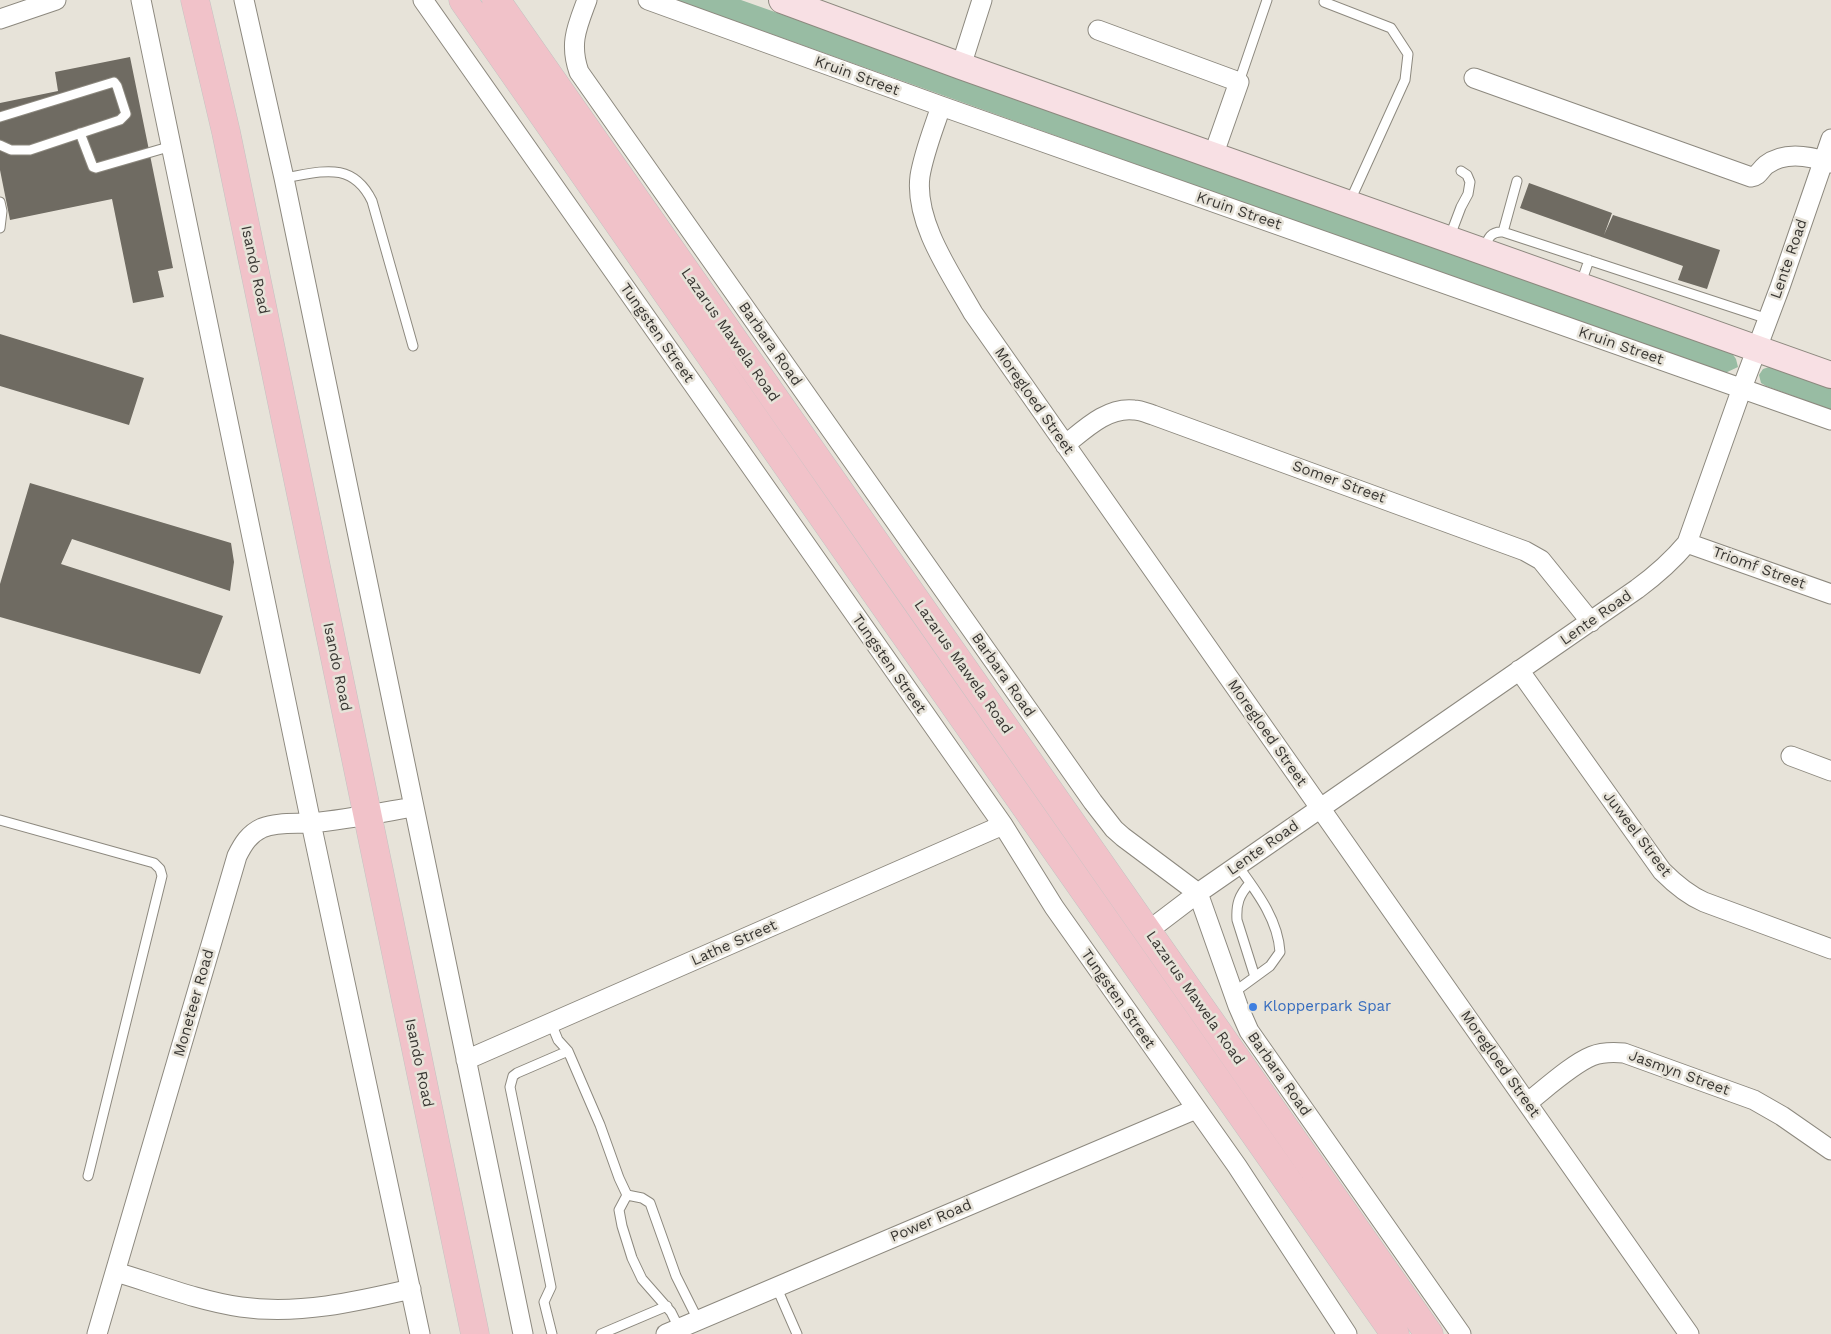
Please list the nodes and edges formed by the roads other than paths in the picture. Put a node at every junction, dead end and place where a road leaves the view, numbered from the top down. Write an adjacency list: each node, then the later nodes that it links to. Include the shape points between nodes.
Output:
1 (56, 0): 14 (street)
2 (141, 0): 24 (street)
3 (195, 0): 53 (main road, Isando Road, via 226,132)
4 (244, 0): 28 (street)
5 (423, 0): 56 (street, Tungsten Street)
6 (463, 0): 64 (main road, Lazarus Mawela Road)
7 (496, 0): 60 (main road, Lazarus Mawela Road)
8 (587, 0): 59 (street, Barbara Road, via 574,37 573,50 579,72 1093,802 1123,837)
9 (648, 0): 19 (street, Kruin Street)
10 (783, 0): 16 (main road)
11 (982, 0): 16 (street)
12 (1267, 0): 18 (lane)
13 (1324, 2): 31 (lane, via 1391,28 1408,54 1404,80)
14 (0, 18)
15 (1098, 30): 18 (street)
16 (961, 66): 25 (main road)
17 (1474, 78): 26 (street, via 1751,176 1757,176 1772,162 1788,155)
18 (1239, 82): 25 (street)
19 (942, 106): 42 (street, Kruin Street); 44 (street, Moregloed Street, via 920,175 921,207 928,227 973,313)
20 (0, 117): 21 (lane, via 114,82 126,114 120,120)
21 (80, 133): 23 (lane, via 25,150 11,150); 24 (lane, via 90,162 96,168)
22 (1831, 139): 26 (street, Lente Road)
23 (0, 145)
24 (172, 146): 55 (street)
25 (1213, 156): 31 (main road)
26 (1827, 162): 38 (street, Lente Road)
27 (1461, 170): 34 (lane, via 1470,182 1468,194)
28 (284, 178): 39 (lane, via 338,172 356,178 366,188); 51 (street)
29 (1518, 181): 33 (lane)
30 (0, 202): 32 (lane)
31 (1349, 204): 34 (main road)
32 (0, 228)
33 (1503, 232): 35 (lane, via 1490,235); 36 (lane)
34 (1449, 239): 35 (main road)
35 (1483, 251): 37 (main road)
36 (1589, 260): 37 (lane); 38 (lane)
37 (1580, 286): 40 (main road)
38 (1768, 320): 40 (street, Lente Road)
39 (413, 346)
40 (1756, 348): 41 (main road); 42 (street, Lente Road)
41 (1831, 375)
42 (1742, 388): 43 (street, Kruin Street); 45 (street, Lente Road)
43 (1831, 420)
44 (1065, 445): 47 (street, Somer Street, via 1107,414 1132,409 1153,415 1525,550 1542,560); 52 (street, Moregloed Street)
45 (1687, 543): 46 (street, Triomf Street); 47 (street, Lente Road, via 1666,566)
46 (1831, 594)
47 (1591, 622): 48 (street, Lente Road)
48 (1519, 670): 52 (street, Lente Road); 61 (street, Juweel Street, via 1670,880 1704,902)
49 (1790, 756): 50 (street)
50 (1831, 771)
51 (413, 807): 53 (street, Moneteer Road); 67 (street)
52 (1320, 809): 57 (street, Lente Road); 68 (street, Moregloed Street)
53 (368, 815): 55 (street, Moneteer Road); 81 (main road, Isando Road)
54 (0, 820): 71 (lane, via 154,863 162,876)
55 (311, 823): 73 (street, Moneteer Road, via 262,828 251,835 237,856); 75 (street)
56 (1003, 826): 65 (street, Lathe Street); 69 (street, Tungsten Street, via 1054,907)
57 (1238, 866): 58 (lane); 59 (street, Lente Road)
58 (1250, 883): 62 (lane, via 1240,894 1236,912); 62 (lane, via 1272,919 1280,952 1270,966)
59 (1198, 893): 60 (street, Lente Road); 63 (street, Barbara Road)
60 (1148, 931): 64 (main road, via 1150,966); 88 (main road, Lazarus Mawela Road)
61 (1831, 950)
62 (1255, 977): 63 (lane)
63 (1233, 993): 89 (street, Barbara Road, via 1255,1040)
64 (1176, 1022): 87 (main road, Lazarus Mawela Road)
65 (551, 1023): 66 (lane, via 558,1040); 67 (street, Lathe Street)
66 (568, 1051): 72 (lane); 83 (lane, via 517,1073 510,1087 551,1288 544,1302)
67 (466, 1060): 82 (street)
68 (1528, 1103): 70 (street, Jasmyn Street, via 1592,1056 1624,1053 1754,1100); 90 (street, Moregloed Street)
69 (1196, 1109): 74 (street, Power Road); 86 (street, Tungsten Street)
70 (1831, 1150)
71 (88, 1176)
72 (627, 1195): 76 (lane, via 619,1210 632,1258 642,1280); 77 (lane, via 650,1202 676,1276)
73 (116, 1272): 75 (street, via 240,1307 264,1309 316,1308); 79 (street, Moneteer Road)
74 (776, 1286): 77 (street, Power Road); 85 (lane)
75 (411, 1289): 80 (street)
76 (667, 1306): 78 (lane); 84 (lane)
77 (698, 1320): 78 (street, Power Road)
78 (673, 1331)
79 (97, 1334)
80 (420, 1334)
81 (475, 1334)
82 (523, 1334)
83 (552, 1334)
84 (601, 1334)
85 (797, 1334)
86 (1348, 1334)
87 (1395, 1334)
88 (1428, 1334)
89 (1461, 1334)
90 (1689, 1334)

